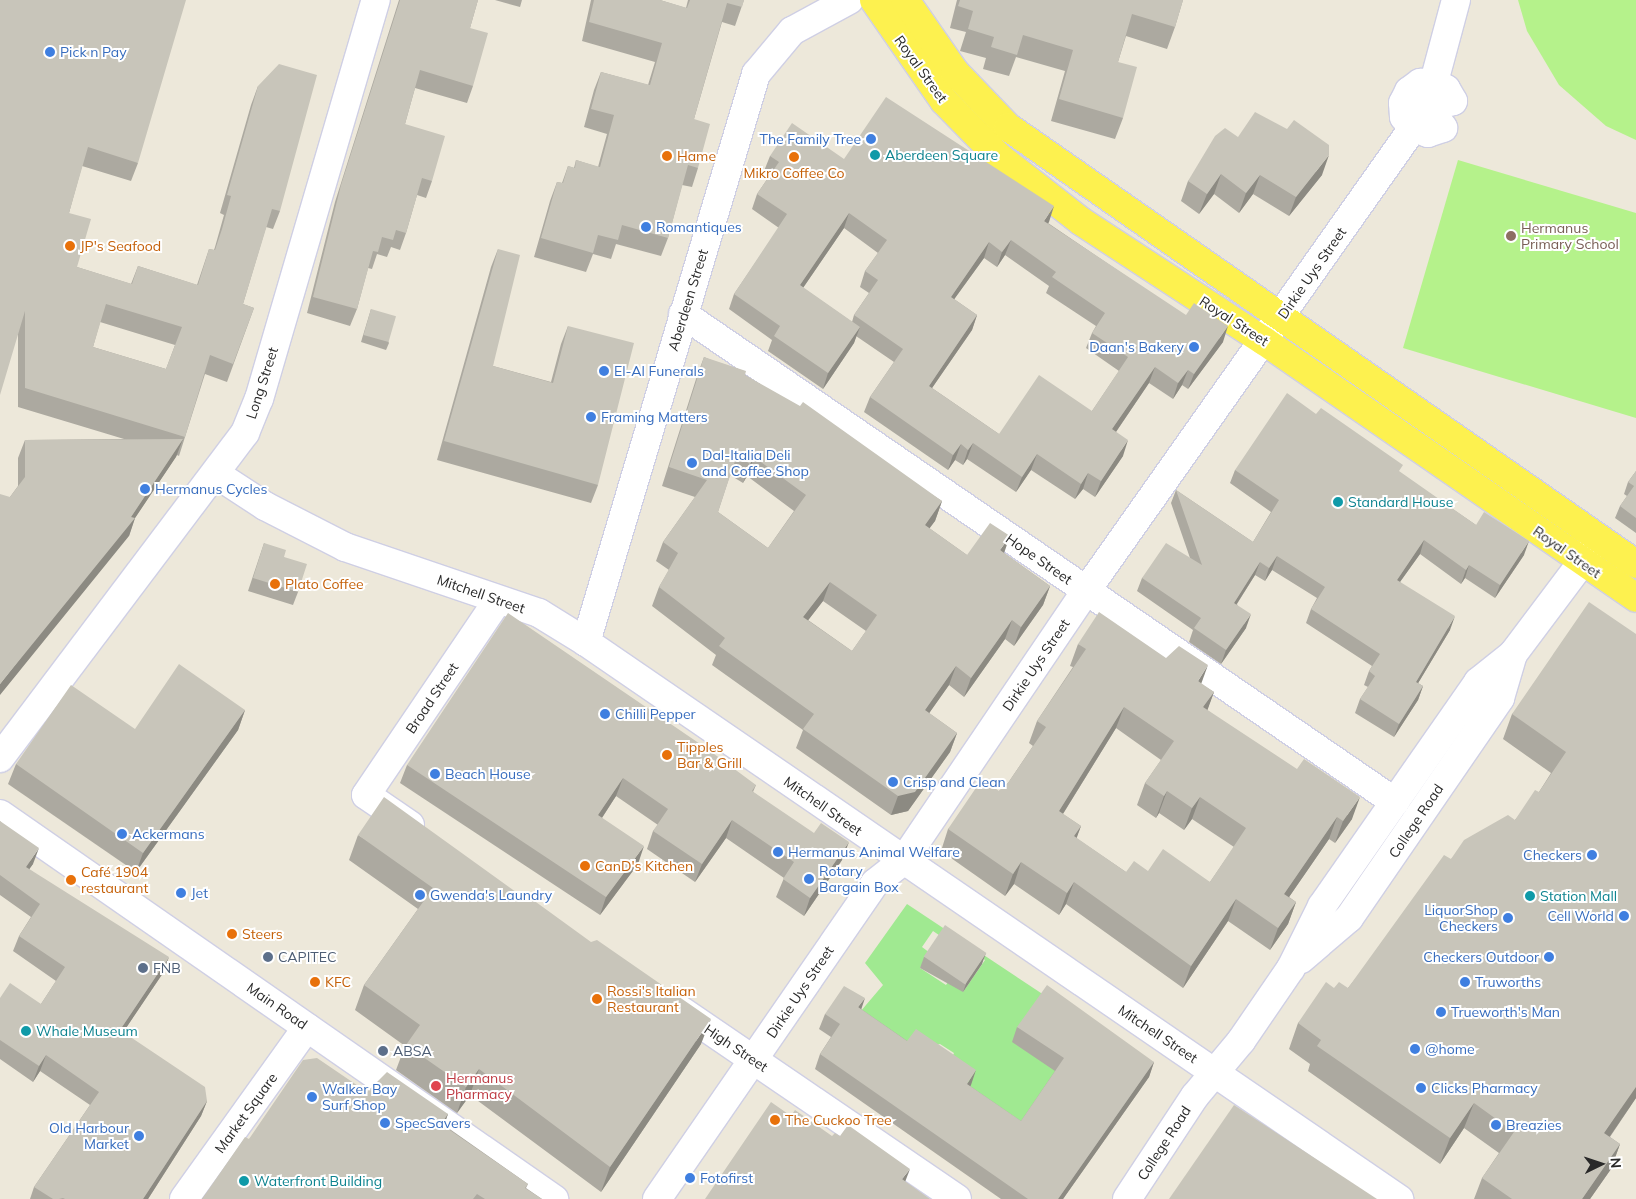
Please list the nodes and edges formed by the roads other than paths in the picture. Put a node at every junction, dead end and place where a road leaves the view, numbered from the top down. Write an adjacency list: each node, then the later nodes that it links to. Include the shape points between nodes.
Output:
1 (376, 0): 9 (street, Long Street, via 259,399 244,433)
2 (848, 0): 6 (street, Aberdeen Street, via 792,31 756,74)
3 (874, 0): 8 (main road, Royal Street, via 944,101 999,157 1082,222)
4 (905, 0): 7 (main road, Royal Street, via 955,72 1008,127)
5 (1456, 0): 7 (street, Dirkie Uys Street, via 1434,82 1420,83 1409,91 1403,103 1404,117 1413,128)
6 (683, 314): 13 (street, Hope Street); 16 (street, Aberdeen Street)
7 (1282, 316): 8 (street, Dirkie Uys Street); 10 (main road, Royal Street)
8 (1264, 341): 11 (main road, Royal Street); 13 (street, Dirkie Uys Street)
9 (216, 474): 15 (street, Mitchell Street, via 265,506 345,547); 18 (street, Long Street)
10 (1600, 538): 11 (street, College Road); 12 (main road, Royal Street)
11 (1583, 563): 14 (main road, Royal Street); 17 (street, College Road, via 1565,579)
12 (1636, 564)
13 (1086, 591): 19 (street, Hope Street); 22 (street, Dirkie Uys Street)
14 (1636, 598)
15 (498, 600): 16 (street, Mitchell Street, via 539,613); 21 (street, Broad Street, via 366,795)
16 (586, 642): 22 (street, Mitchell Street)
17 (1513, 654): 19 (street, College Road, via 1478,682); 23 (street, College Road, via 1500,698 1349,918)
18 (0, 758)
19 (1395, 802): 23 (street, College Road, via 1322,906)
20 (0, 814): 25 (street, Main Road)
21 (428, 838)
22 (903, 861): 26 (street, Dirkie Uys Street, via 875,883); 27 (street, Mitchell Street)
23 (1291, 968): 27 (street, College Road)
24 (653, 991): 26 (street, High Street)
25 (308, 1027): 28 (street, Market Square); 29 (street, Main Road)
26 (754, 1060): 30 (street, Dirkie Uys Street); 31 (street, High Street)
27 (1215, 1072): 32 (street, College Road); 33 (street, Mitchell Street)
28 (184, 1199)
29 (554, 1199)
30 (657, 1199)
31 (957, 1199)
32 (1127, 1199)
33 (1399, 1199)

